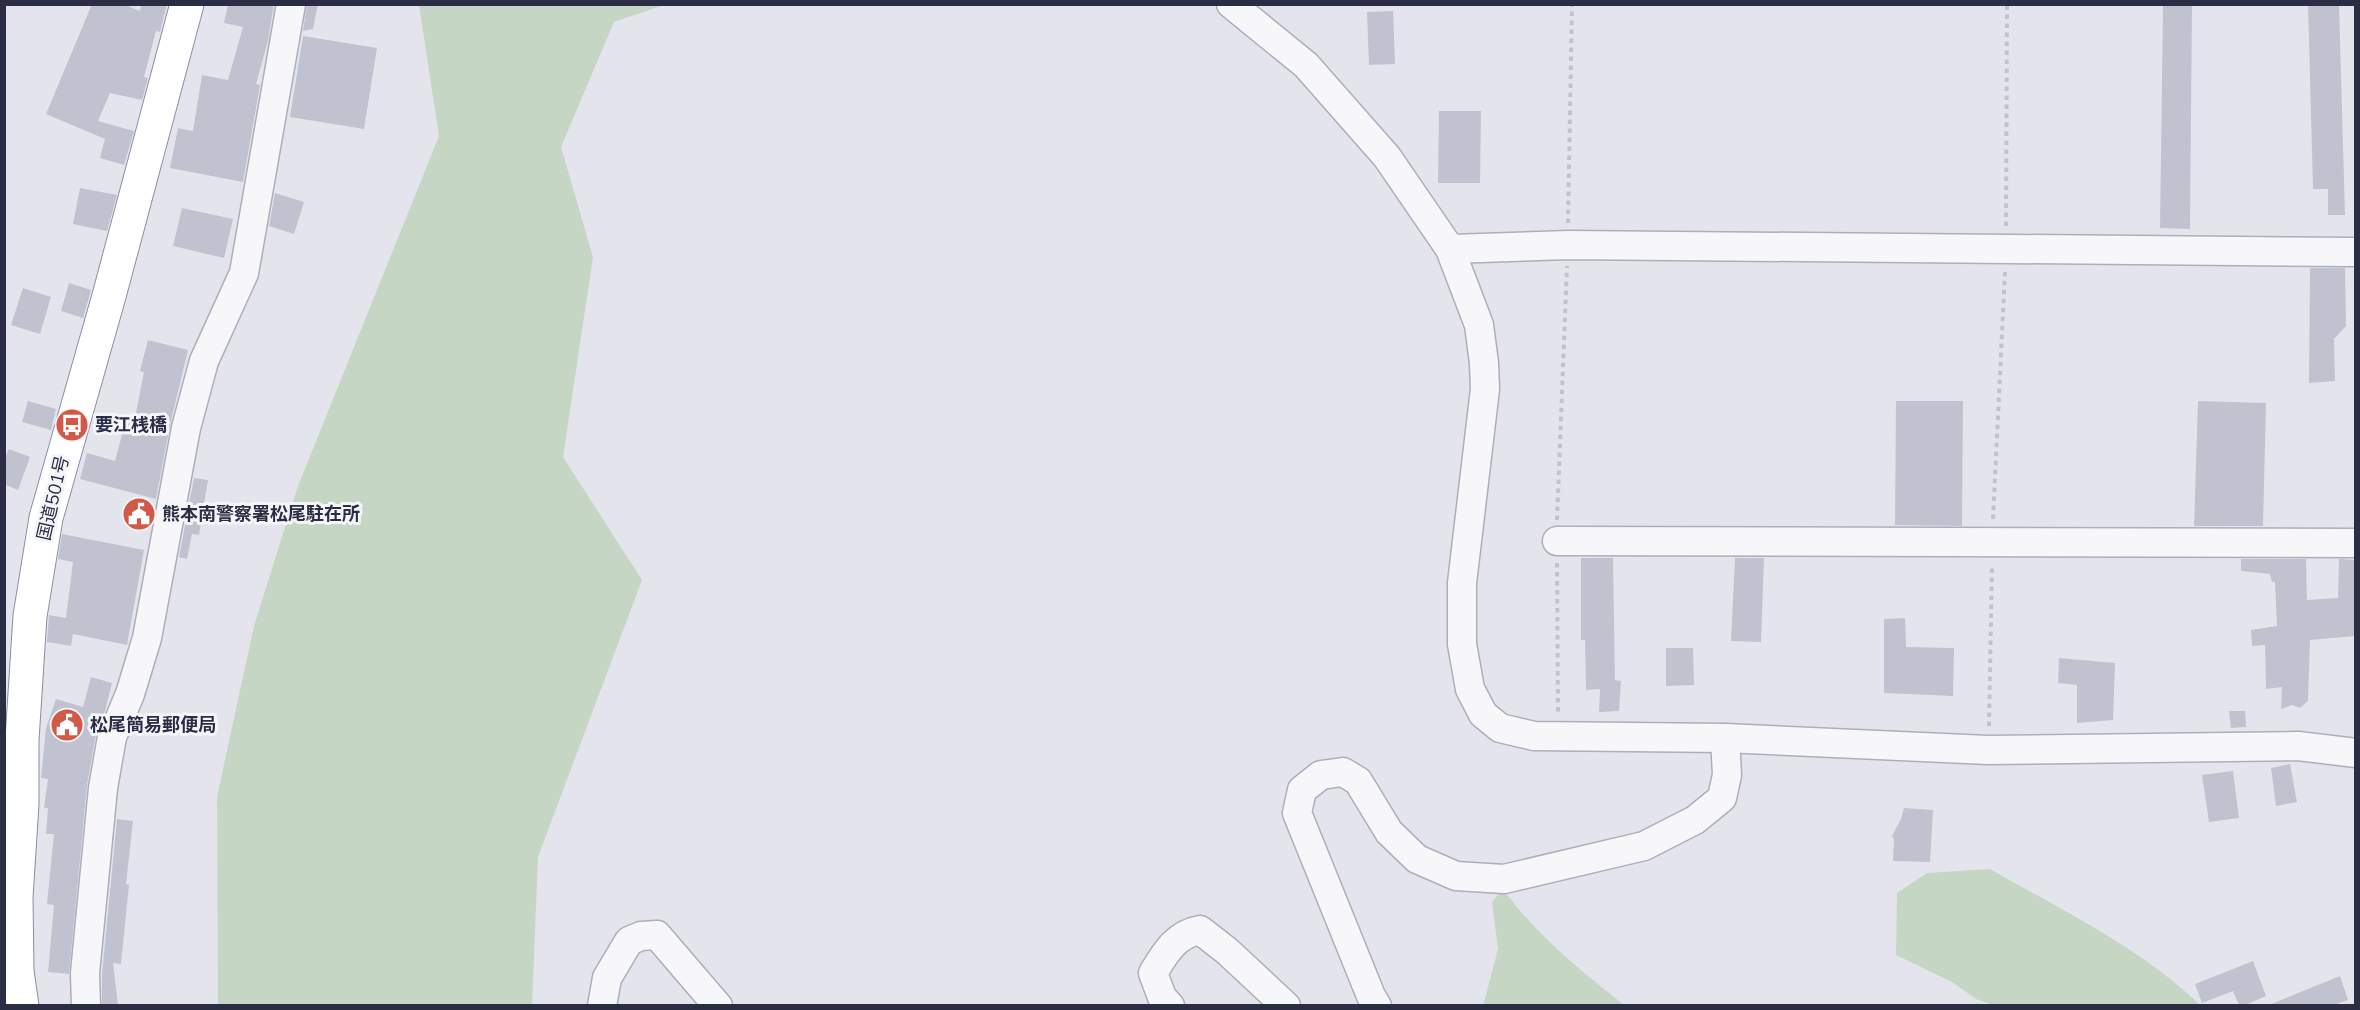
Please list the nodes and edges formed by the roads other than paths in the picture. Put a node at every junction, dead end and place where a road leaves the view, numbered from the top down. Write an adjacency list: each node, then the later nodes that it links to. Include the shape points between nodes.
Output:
1 (187, 4): 10 (highway, 国道501号, via 46,518 30,616 22,740 16,897 17,971)
2 (291, 4): 11 (street, via 244,273 204,361 186,428 147,638 112,737 103,788)
3 (1231, 4): 4 (street, via 1306,65 1387,157)
4 (1449, 249): 5 (street, via 1568,245); 8 (street, via 1479,325 1484,363 1485,389 1462,584 1462,644 1470,689 1483,714 1500,728 1534,736)
5 (2355, 252)
6 (1557, 541): 7 (street)
7 (2355, 543)
8 (1725, 738): 9 (street, via 1988,750 2298,746); 16 (street, via 1727,775 1722,798 1695,820 1644,846 1504,879 1456,876 1416,859 1389,832 1358,781 1343,772 1321,774 1302,790 1298,813)
9 (2355, 753)
10 (22, 1005)
11 (86, 1005)
12 (602, 1005): 13 (street, via 606,978 629,941 657,935)
13 (718, 1005)
14 (1170, 1005): 15 (street, via 1162,997 1153,974 1166,950 1187,932 1200,930)
15 (1286, 1005)
16 (1377, 1005)

